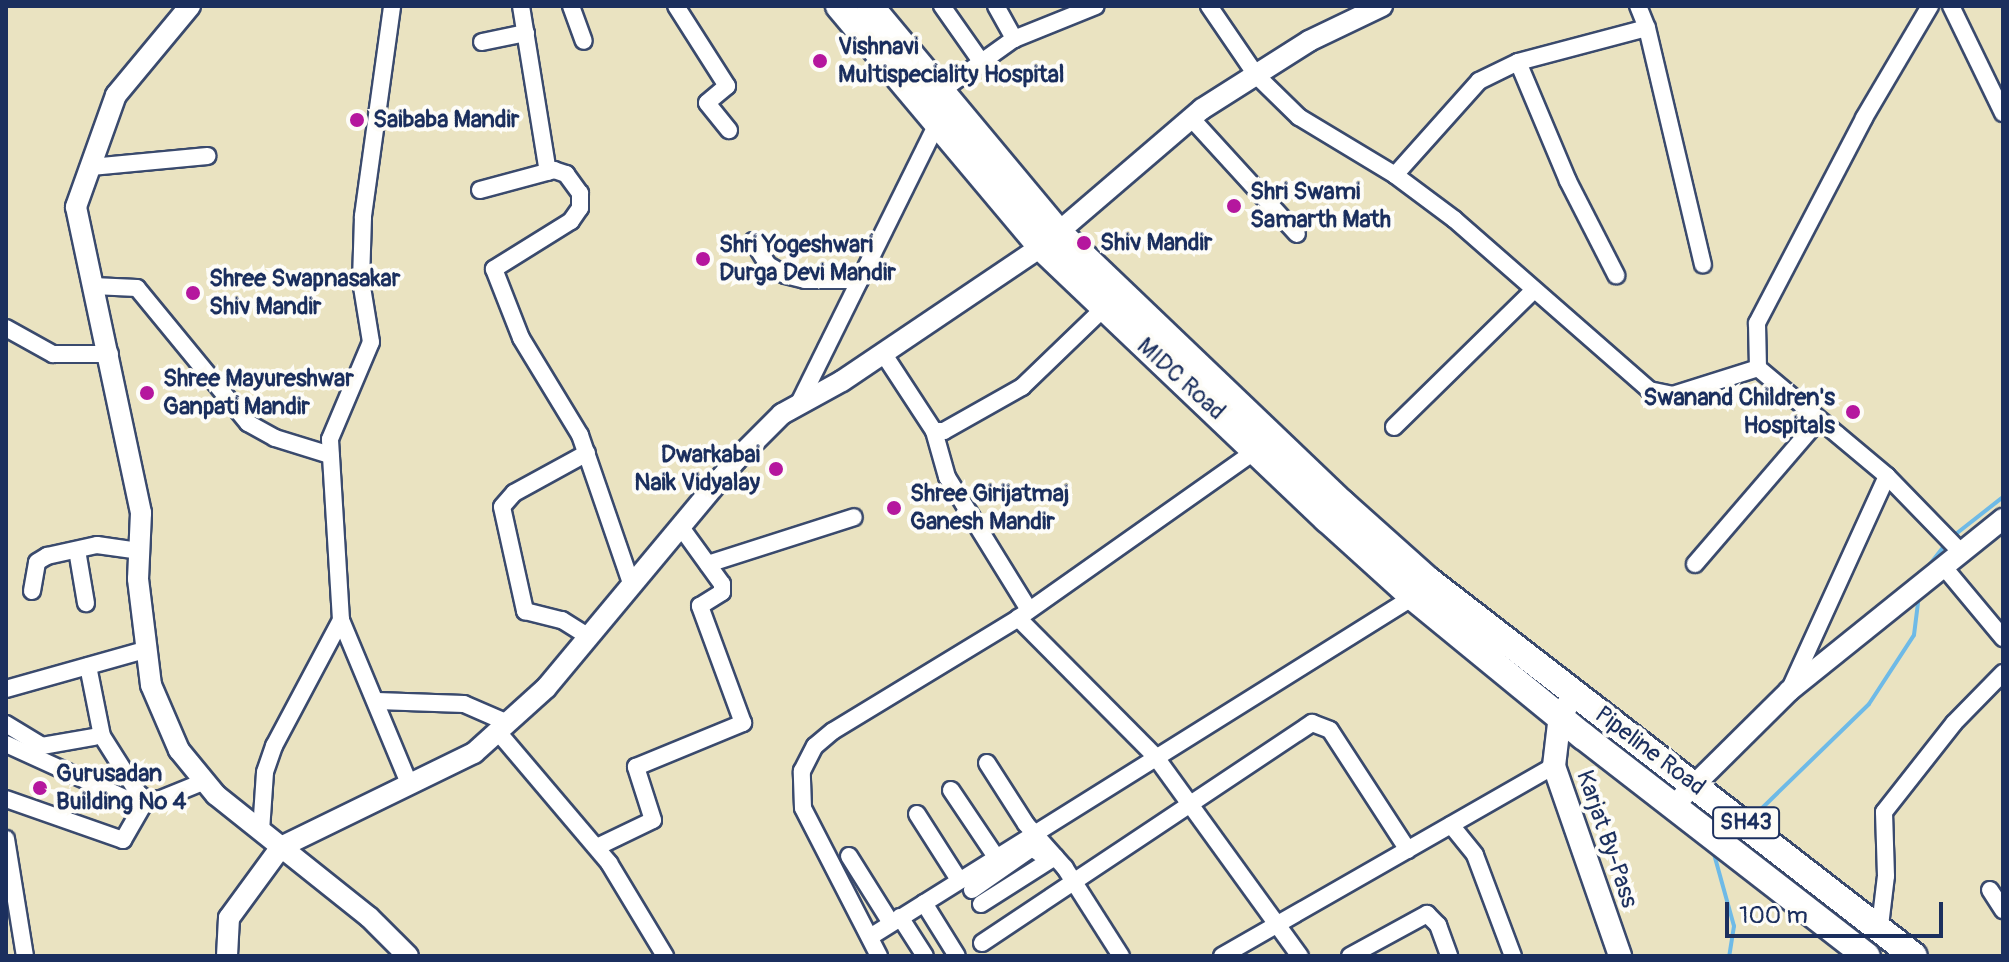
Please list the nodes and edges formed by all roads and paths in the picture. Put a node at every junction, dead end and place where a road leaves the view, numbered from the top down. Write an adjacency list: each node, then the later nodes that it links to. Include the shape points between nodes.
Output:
1 (190, 6): 29 (street, via 116,95)
2 (392, 6): 52 (street, via 363,216 361,281 371,342 342,403)
3 (521, 6): 17 (street)
4 (571, 6): 19 (street)
5 (676, 6): 27 (street, via 727,86 707,103)
6 (839, 6): 24 (main road, MIDC Road)
7 (870, 6): 24 (main road, MIDC Road)
8 (942, 6): 22 (street)
9 (996, 6): 18 (street)
10 (1096, 6): 18 (street)
11 (1209, 6): 23 (street)
12 (1382, 6): 23 (street, via 1309,41)
13 (1638, 6): 16 (street)
14 (1930, 6): 45 (street, via 1864,118 1757,323)
15 (1951, 6): 25 (street)
16 (1647, 28): 21 (street); 36 (street)
17 (526, 33): 20 (street); 30 (street)
18 (1014, 39): 22 (street)
19 (584, 41)
20 (482, 42)
21 (1518, 62): 31 (street, via 1479,81); 37 (street, via 1568,181)
22 (982, 63): 24 (street)
23 (1256, 75): 26 (street); 31 (street, via 1299,117)
24 (934, 105): 34 (main road, MIDC Road); 38 (street)
25 (2003, 113)
26 (1191, 118): 33 (street); 34 (street)
27 (729, 130)
28 (207, 156): 29 (street)
29 (91, 167): 39 (street, via 76,207)
30 (548, 172): 32 (street); 51 (street, via 561,171 576,186 581,201 576,216 494,269 521,338)
31 (1395, 175): 40 (street, via 1454,219)
32 (480, 190)
33 (1297, 234)
34 (1050, 240): 41 (main road, MIDC Road); 43 (street); 77 (main road, MIDC Road)
35 (753, 241): 38 (street, via 768,265 785,275)
36 (1703, 264)
37 (1616, 275)
38 (860, 280): 46 (street)
39 (93, 286): 44 (street); 52 (street, via 137,288 248,423 275,438)
40 (1533, 291): 45 (street, via 1649,390 1673,395); 48 (street)
41 (1103, 309): 49 (street, via 1022,387 954,428); 50 (main road, MIDC Road)
42 (6, 328): 44 (street, via 53,354)
43 (883, 353): 46 (street); 49 (street)
44 (110, 354): 59 (street, via 141,513)
45 (1758, 368): 47 (street)
46 (798, 405): 56 (street, via 736,460)
47 (1819, 420): 53 (street); 61 (street)
48 (1394, 427)
49 (934, 431): 67 (street, via 947,477)
50 (1258, 449): 65 (main road, MIDC Road); 67 (street)
51 (587, 453): 63 (street); 69 (street, via 514,493 502,507 525,611 529,616 544,613)
52 (330, 455): 68 (street)
53 (1887, 476): 57 (street); 75 (street)
54 (854, 517): 60 (street)
55 (2003, 519): 57 (street)
56 (680, 526): 60 (street); 63 (street)
57 (1957, 548): 62 (street)
58 (77, 550): 59 (street, via 97,545); 64 (street, via 37,562); 66 (street)
59 (139, 551): 71 (street)
60 (708, 564): 99 (street, via 722,588 700,606 743,723 636,767 653,820)
61 (1695, 564)
62 (1940, 568): 70 (street); 75 (street)
63 (631, 583): 69 (street)
64 (32, 591)
65 (1413, 597): 77 (main road, MIDC Road); 82 (street)
66 (86, 603)
67 (1026, 613): 82 (street, via 1018,618); 113 (street, via 833,731 815,746 802,771 803,808)
68 (341, 620): 76 (street); 95 (street, via 274,746 265,772)
69 (588, 636): 79 (street, via 546,688)
70 (2003, 638)
71 (145, 650): 72 (street); 85 (street, via 151,685 179,750)
72 (85, 667): 74 (street); 89 (street, via 102,736)
73 (2003, 673): 112 (street, via 1884,812 1886,876)
74 (6, 689)
75 (1789, 691): 87 (street)
76 (377, 701): 79 (street, via 464,704); 86 (street)
77 (1567, 705): 84 (main road, Karjat By-Pass); 87 (main road, Pipeline Road / SH43); 91 (main road, Pipeline Road / SH43)
78 (6, 724): 80 (street, via 42,746)
79 (503, 727): 86 (street, via 474,753); 99 (street)
80 (94, 737)
81 (6, 744): 89 (street)
82 (1155, 756): 92 (street); 96 (street)
83 (987, 763): 96 (street)
84 (1554, 766): 94 (street); 128 (main road, Karjat By-Pass)
85 (205, 781): 89 (street, via 161,799); 95 (street)
86 (409, 783): 98 (street)
87 (1693, 783): 91 (street); 112 (main road, Pipeline Road / SH43)
88 (951, 790): 104 (street)
89 (134, 797): 90 (street, via 142,807 123,840)
90 (6, 799)
91 (1674, 805): 129 (main road, Pipeline Road / SH43)
92 (1191, 806): 101 (street, via 1298,731 1318,723 1330,730); 105 (street); 111 (street)
93 (917, 814): 106 (street)
94 (1451, 825): 101 (street); 127 (street, via 1475,855)
95 (261, 831): 98 (street)
96 (1035, 833): 100 (street); 103 (street)
97 (6, 839): 115 (street)
98 (281, 847): 116 (street, via 229,918); 117 (street, via 369,917)
99 (597, 847): 118 (street)
100 (1022, 848): 103 (street, via 1035,847); 104 (street)
101 (1408, 850): 111 (street)
102 (849, 856): 110 (street)
103 (1051, 860): 105 (street); 106 (street)
104 (995, 863): 106 (street)
105 (1073, 884): 114 (street); 122 (street)
106 (972, 887): 108 (street)
107 (1990, 890): 109 (street)
108 (924, 903): 110 (street); 121 (street)
109 (2003, 910)
110 (896, 920): 113 (street); 120 (street)
111 (1277, 924): 123 (street); 124 (street)
112 (1880, 926): 130 (main road, Pipeline Road / SH43)
113 (870, 937): 119 (street)
114 (982, 943)
115 (25, 956)
116 (227, 956)
117 (408, 956)
118 (665, 956)
119 (879, 956)
120 (925, 956)
121 (957, 956)
122 (1121, 956)
123 (1222, 956)
124 (1300, 956)
125 (1350, 956): 126 (street, via 1427,914 1438,925)
126 (1449, 956)
127 (1513, 956)
128 (1620, 956)
129 (1867, 956)
130 (1914, 956)

